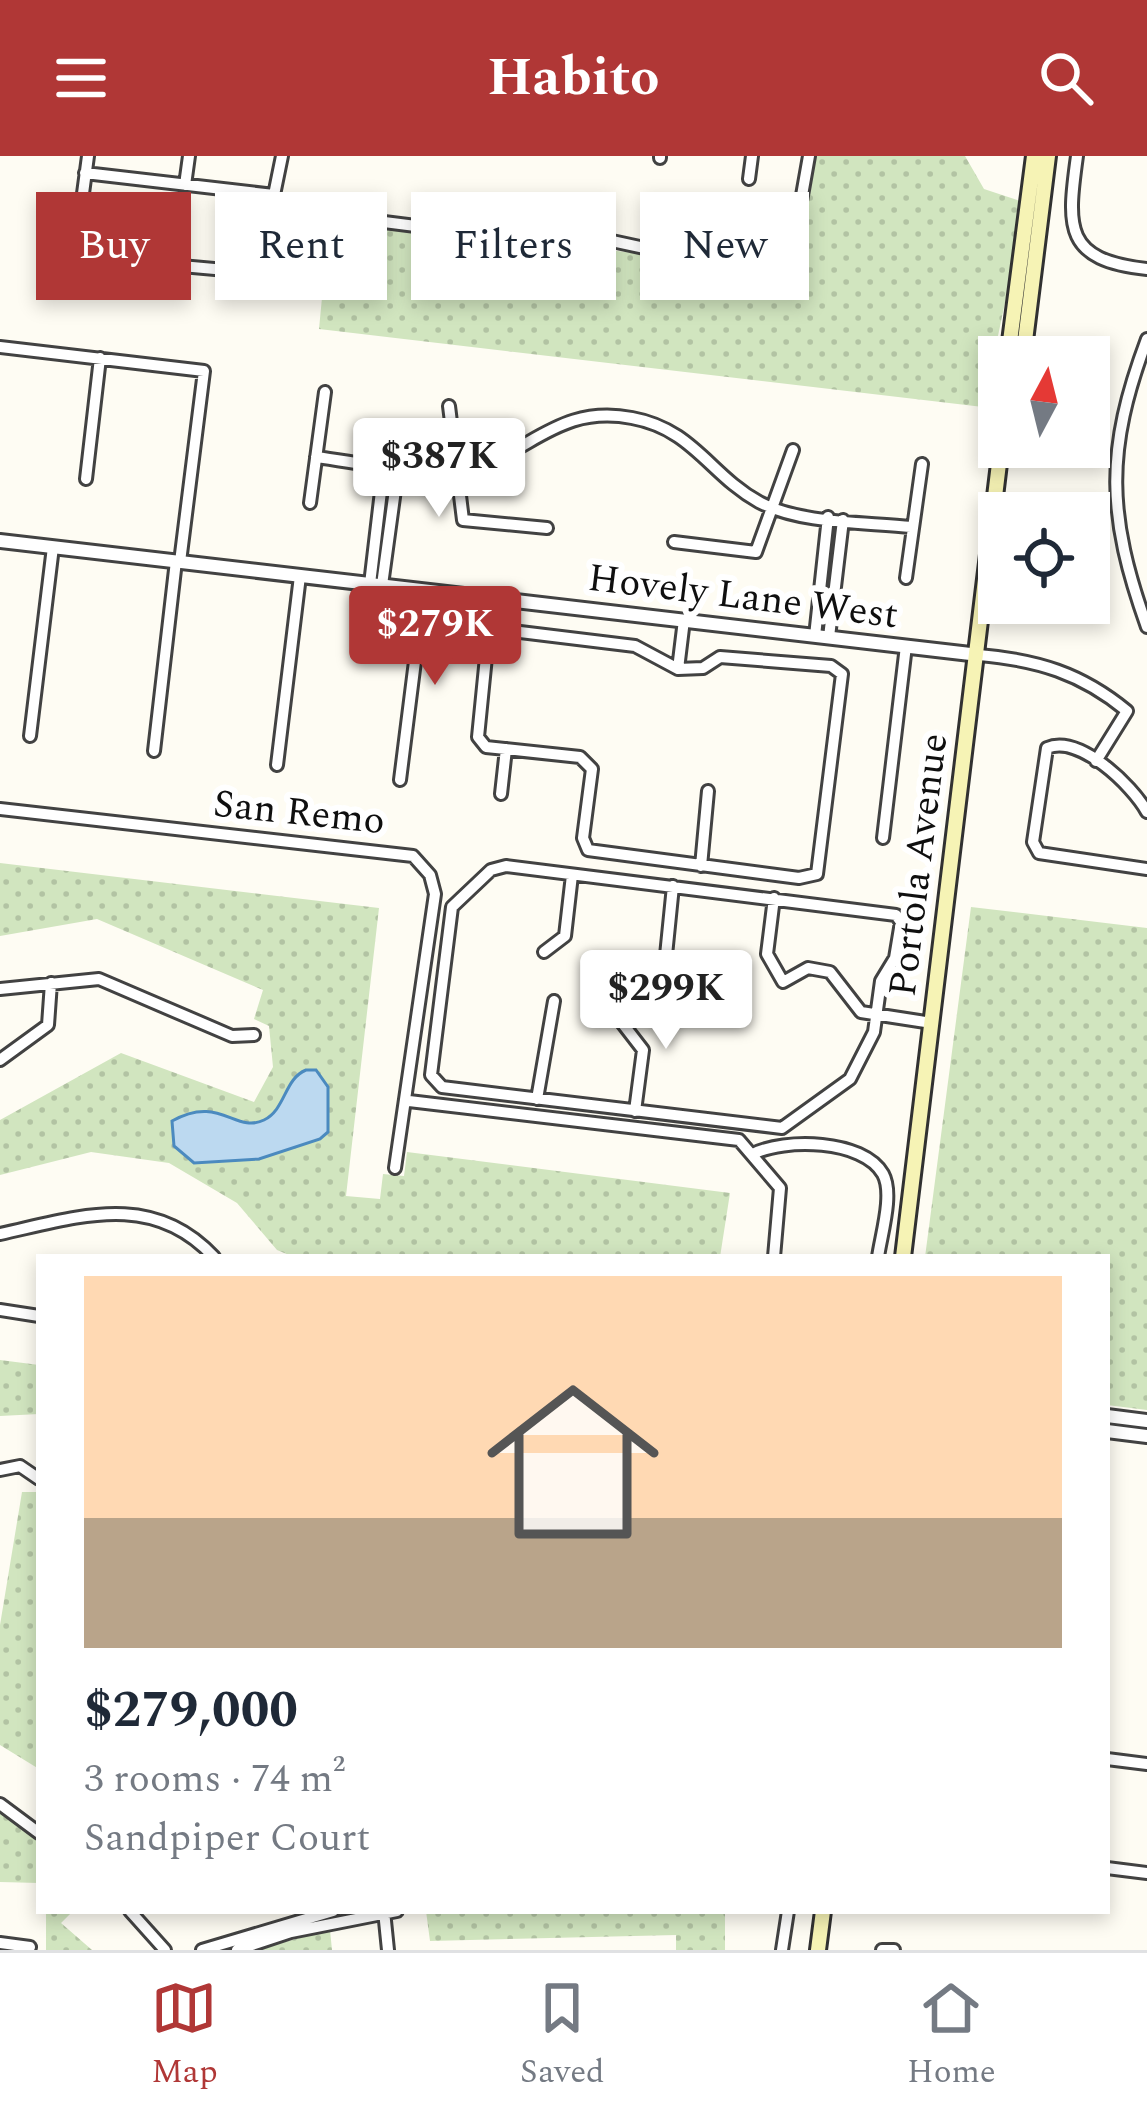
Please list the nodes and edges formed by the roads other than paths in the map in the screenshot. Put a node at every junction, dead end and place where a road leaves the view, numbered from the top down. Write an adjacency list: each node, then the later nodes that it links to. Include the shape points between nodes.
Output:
1 (88, 156): 9 (street)
2 (189, 156): 11 (street)
3 (282, 156): 13 (street)
4 (752, 156): 10 (street)
5 (809, 156): 15 (street, via 790,263 773,271 612,241 527,240)
6 (1034, 156): 14 (main road)
7 (1048, 156): 18 (main road)
8 (1077, 156): 17 (street, via 1070,213 1081,245 1108,264)
9 (86, 173): 11 (street); 16 (street, via 80,255)
10 (749, 179)
11 (185, 185): 12 (street)
12 (224, 192)
13 (276, 192)
14 (1028, 204): 18 (main road); 19 (main road)
15 (387, 218)
16 (215, 269)
17 (1147, 269)
18 (1033, 271): 20 (main road)
19 (1011, 336)
20 (1025, 336)
21 (1147, 339): 52 (street, via 1117,438 1114,482 1120,548)
22 (0, 350): 23 (street)
23 (100, 358): 32 (street); 46 (street, via 204,371)
24 (326, 392): 27 (street)
25 (449, 406): 31 (street)
26 (794, 450): 36 (street)
27 (316, 457): 29 (street); 33 (street)
28 (922, 464): 39 (street)
29 (391, 467): 31 (street); 34 (street); 35 (street)
30 (1002, 468): 55 (main road, Portola Avenue)
31 (459, 470): 36 (street, via 575,419 633,418 692,442 737,488); 40 (street, via 463,520)
32 (86, 479)
33 (310, 503)
34 (378, 507): 35 (street); 49 (street)
35 (392, 508): 49 (street)
36 (774, 509): 37 (street); 42 (street, via 756,552)
37 (828, 517): 38 (street); 44 (street)
38 (843, 520): 39 (street); 45 (street)
39 (911, 527): 48 (street)
40 (547, 528)
41 (0, 541): 43 (street, Hovely Lane West)
42 (674, 542)
43 (52, 547): 46 (street, Hovely Lane West); 57 (street)
44 (823, 558): 45 (street); 53 (street)
45 (838, 559): 53 (street)
46 (178, 562): 47 (street, Hovely Lane West); 59 (street)
47 (300, 576): 49 (street, Hovely Lane West); 61 (street)
48 (906, 578)
49 (376, 585): 50 (street, Hovely Lane West)
50 (424, 590): 51 (street, Hovely Lane West); 62 (street)
51 (684, 620): 53 (street, Hovely Lane West); 56 (street)
52 (1147, 627)
53 (822, 636): 54 (street, Hovely Lane West)
54 (906, 646): 55 (street, Hovely Lane West); 67 (street)
55 (979, 655): 60 (street, via 1074,674 1127,711); 80 (main road, Portola Avenue)
56 (678, 669): 58 (street, via 635,646 495,634 478,736 486,747); 68 (street, via 747,657 842,674 817,874)
57 (30, 736)
58 (506, 749): 64 (street); 68 (street, via 580,758 592,769 588,850)
59 (154, 751)
60 (1096, 761): 66 (street, via 1128,782); 69 (street, via 1051,745 1044,753 1039,853)
61 (277, 765)
62 (400, 780)
63 (708, 791): 68 (street)
64 (501, 794)
65 (0, 809): 84 (street, San Remo, via 413,856 436,894)
66 (1147, 812)
67 (883, 838)
68 (701, 866)
69 (1147, 869)
70 (572, 875): 71 (street); 73 (street, via 565,936); 83 (street, via 499,867 452,908 431,1076 442,1087)
71 (673, 886): 72 (street); 75 (street)
72 (774, 898): 79 (street, via 767,954 783,982 808,968 830,971 861,1012); 79 (street, via 896,916 895,958 881,981)
73 (544, 952)
74 (51, 983): 76 (street); 81 (street, via 99,979 232,1036); 82 (street, via 48,1025)
75 (663, 985)
76 (0, 989)
77 (554, 1000): 83 (street)
78 (616, 1016): 85 (street, via 643,1050)
79 (877, 1016): 80 (street); 85 (street, via 850,1078 789,1127)
80 (932, 1023): 92 (main road, Portola Avenue)
81 (254, 1035)
82 (0, 1060)
83 (537, 1099): 85 (street)
84 (409, 1101): 86 (street, via 739,1140); 87 (street, San Remo)
85 (635, 1111)
86 (754, 1154): 90 (street, via 780,1188); 91 (street, via 782,1142 865,1156 887,1188)
87 (395, 1168)
88 (0, 1234): 89 (street, via 127,1210 177,1227)
89 (210, 1254)
90 (774, 1254)
91 (878, 1254)
92 (903, 1254)
93 (0, 1310): 94 (street)
94 (36, 1316)
95 (1110, 1417): 96 (street)
96 (1145, 1429): 97 (street)
97 (1110, 1431)
98 (0, 1470): 99 (street, via 20,1466)
99 (36, 1477)
100 (1110, 1760): 101 (street)
101 (1147, 1764)
102 (0, 1804): 103 (street)
103 (36, 1831)
104 (1110, 1868): 105 (street)
105 (1147, 1873)
106 (133, 1914): 114 (street)
107 (323, 1914): 115 (street)
108 (379, 1914): 116 (street)
109 (389, 1914): 117 (street)
110 (788, 1914): 118 (street)
111 (823, 1914): 119 (main road)
112 (0, 1943): 113 (street)
113 (31, 1947)
114 (165, 1950)
115 (202, 1950)
116 (237, 1950)
117 (388, 1950)
118 (782, 1950)
119 (818, 1950)
120 (881, 1950): 121 (street)
121 (894, 1950)

